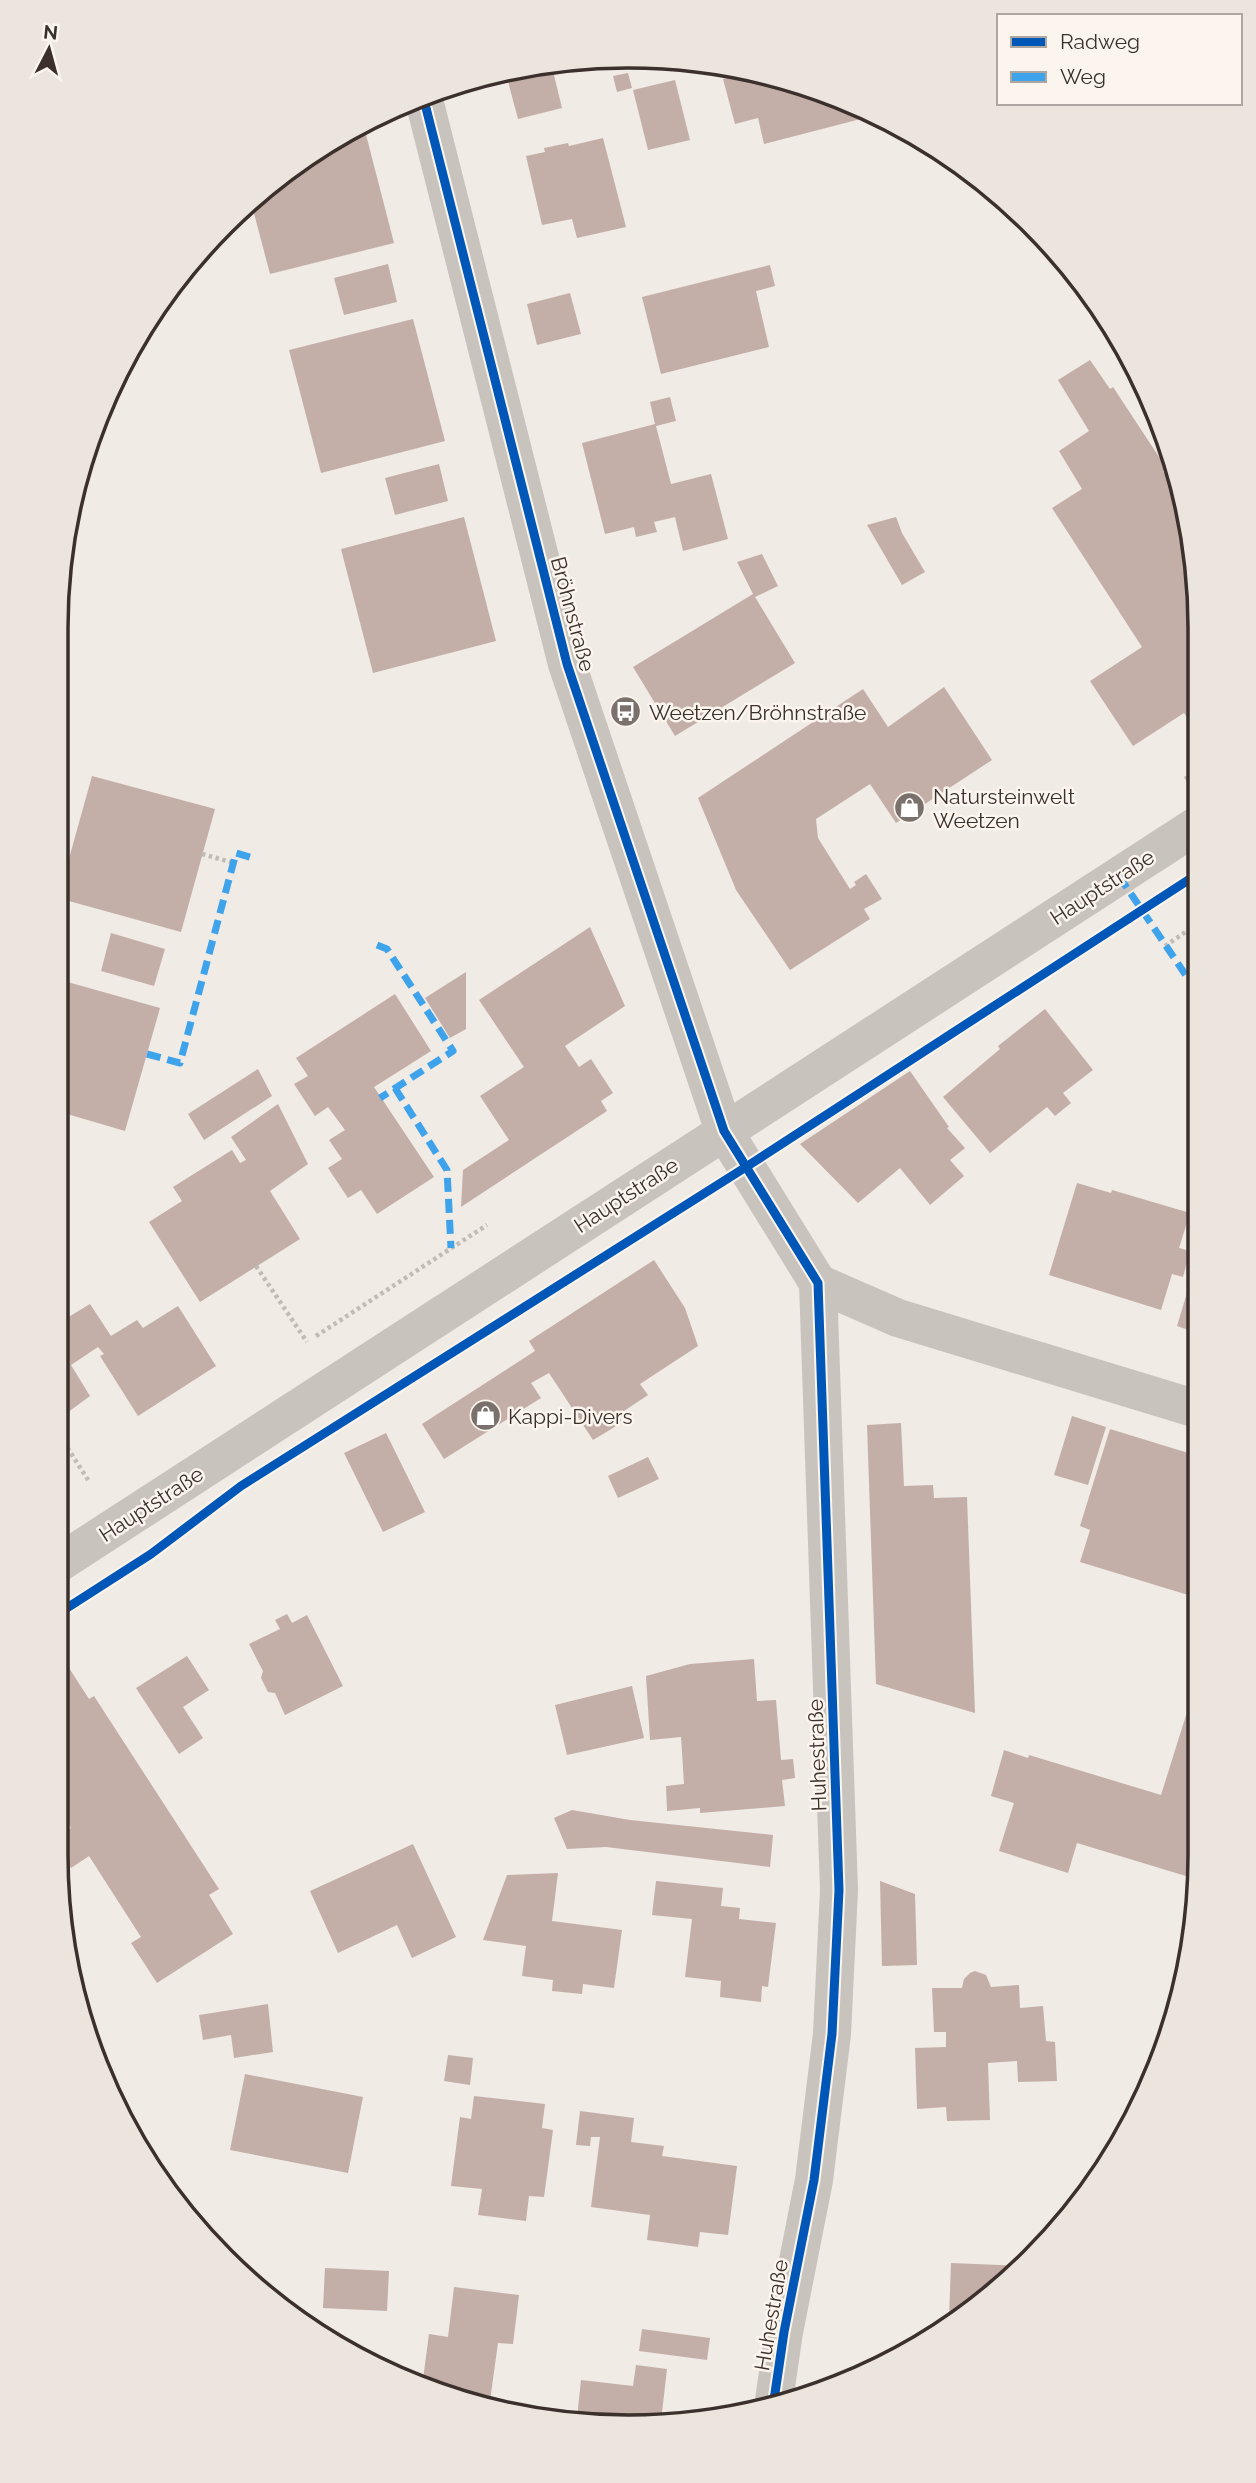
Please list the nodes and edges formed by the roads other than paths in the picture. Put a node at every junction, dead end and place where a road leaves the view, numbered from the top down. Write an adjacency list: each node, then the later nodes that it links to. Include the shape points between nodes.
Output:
1 (426, 107): 3 (street, Bröhnstraße, via 567,664)
2 (1188, 831): 3 (street, Hauptstraße)
3 (724, 1131): 4 (street, Huhestraße); 6 (street, Hauptstraße)
4 (818, 1283): 5 (street, via 898,1318); 7 (street, Huhestraße, via 839,1890 829,2060 814,2179)
5 (1188, 1406)
6 (68, 1557)
7 (775, 2395)

